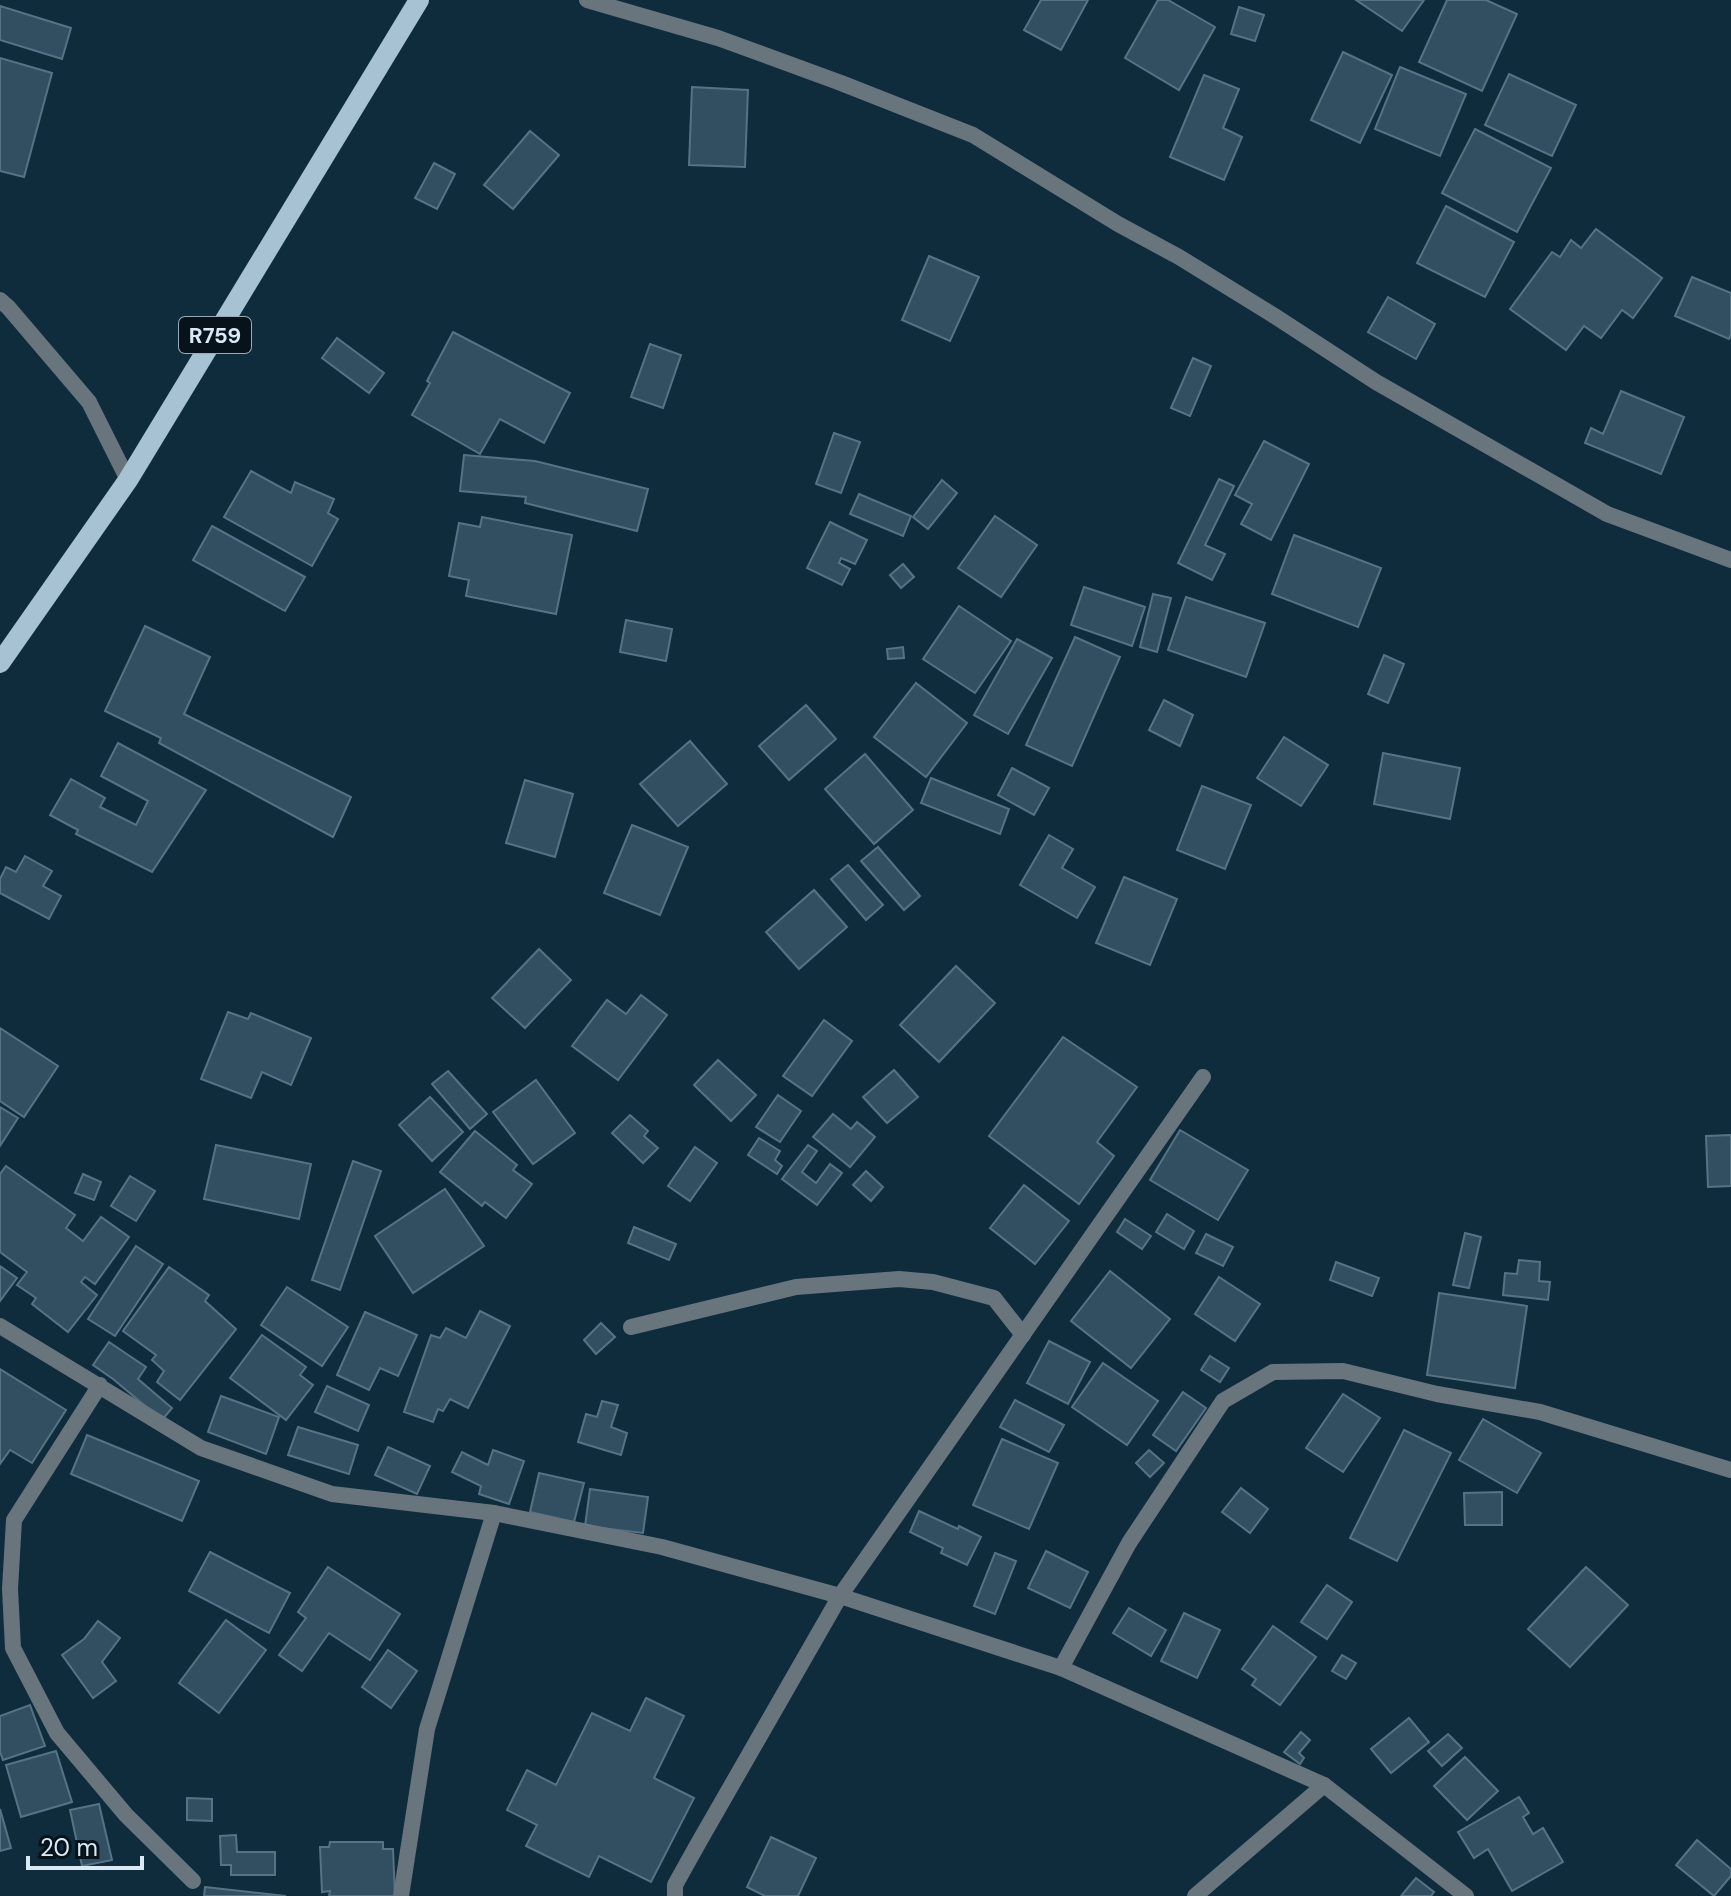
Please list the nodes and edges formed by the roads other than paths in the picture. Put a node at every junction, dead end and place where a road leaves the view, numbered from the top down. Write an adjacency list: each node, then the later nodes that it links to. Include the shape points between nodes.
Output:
1 (419, 0): 4 (main road, R759)
2 (587, 0): 5 (street, via 718,38 973,135 1376,382 1607,514)
3 (0, 300): 4 (street, via 89,402)
4 (128, 480): 6 (main road, R759)
5 (1731, 560)
6 (0, 663)
7 (1203, 1077): 10 (street)
8 (0, 1326): 11 (street)
9 (631, 1327): 10 (street, via 796,1287 899,1279 994,1298)
10 (1023, 1335): 14 (street)
11 (100, 1385): 13 (street, via 201,1448 332,1494); 17 (street, via 14,1520 13,1648 57,1733 126,1815)
12 (1731, 1470): 15 (street, via 1540,1412 1343,1371 1273,1372 1223,1401 1129,1543)
13 (494, 1513): 14 (street, via 662,1547); 18 (street, via 427,1729)
14 (840, 1596): 15 (street); 19 (street, via 675,1885)
15 (1061, 1668): 16 (street)
16 (1324, 1785): 20 (street); 21 (street)
17 (193, 1881)
18 (401, 1896)
19 (675, 1896)
20 (1195, 1896)
21 (1466, 1896)

